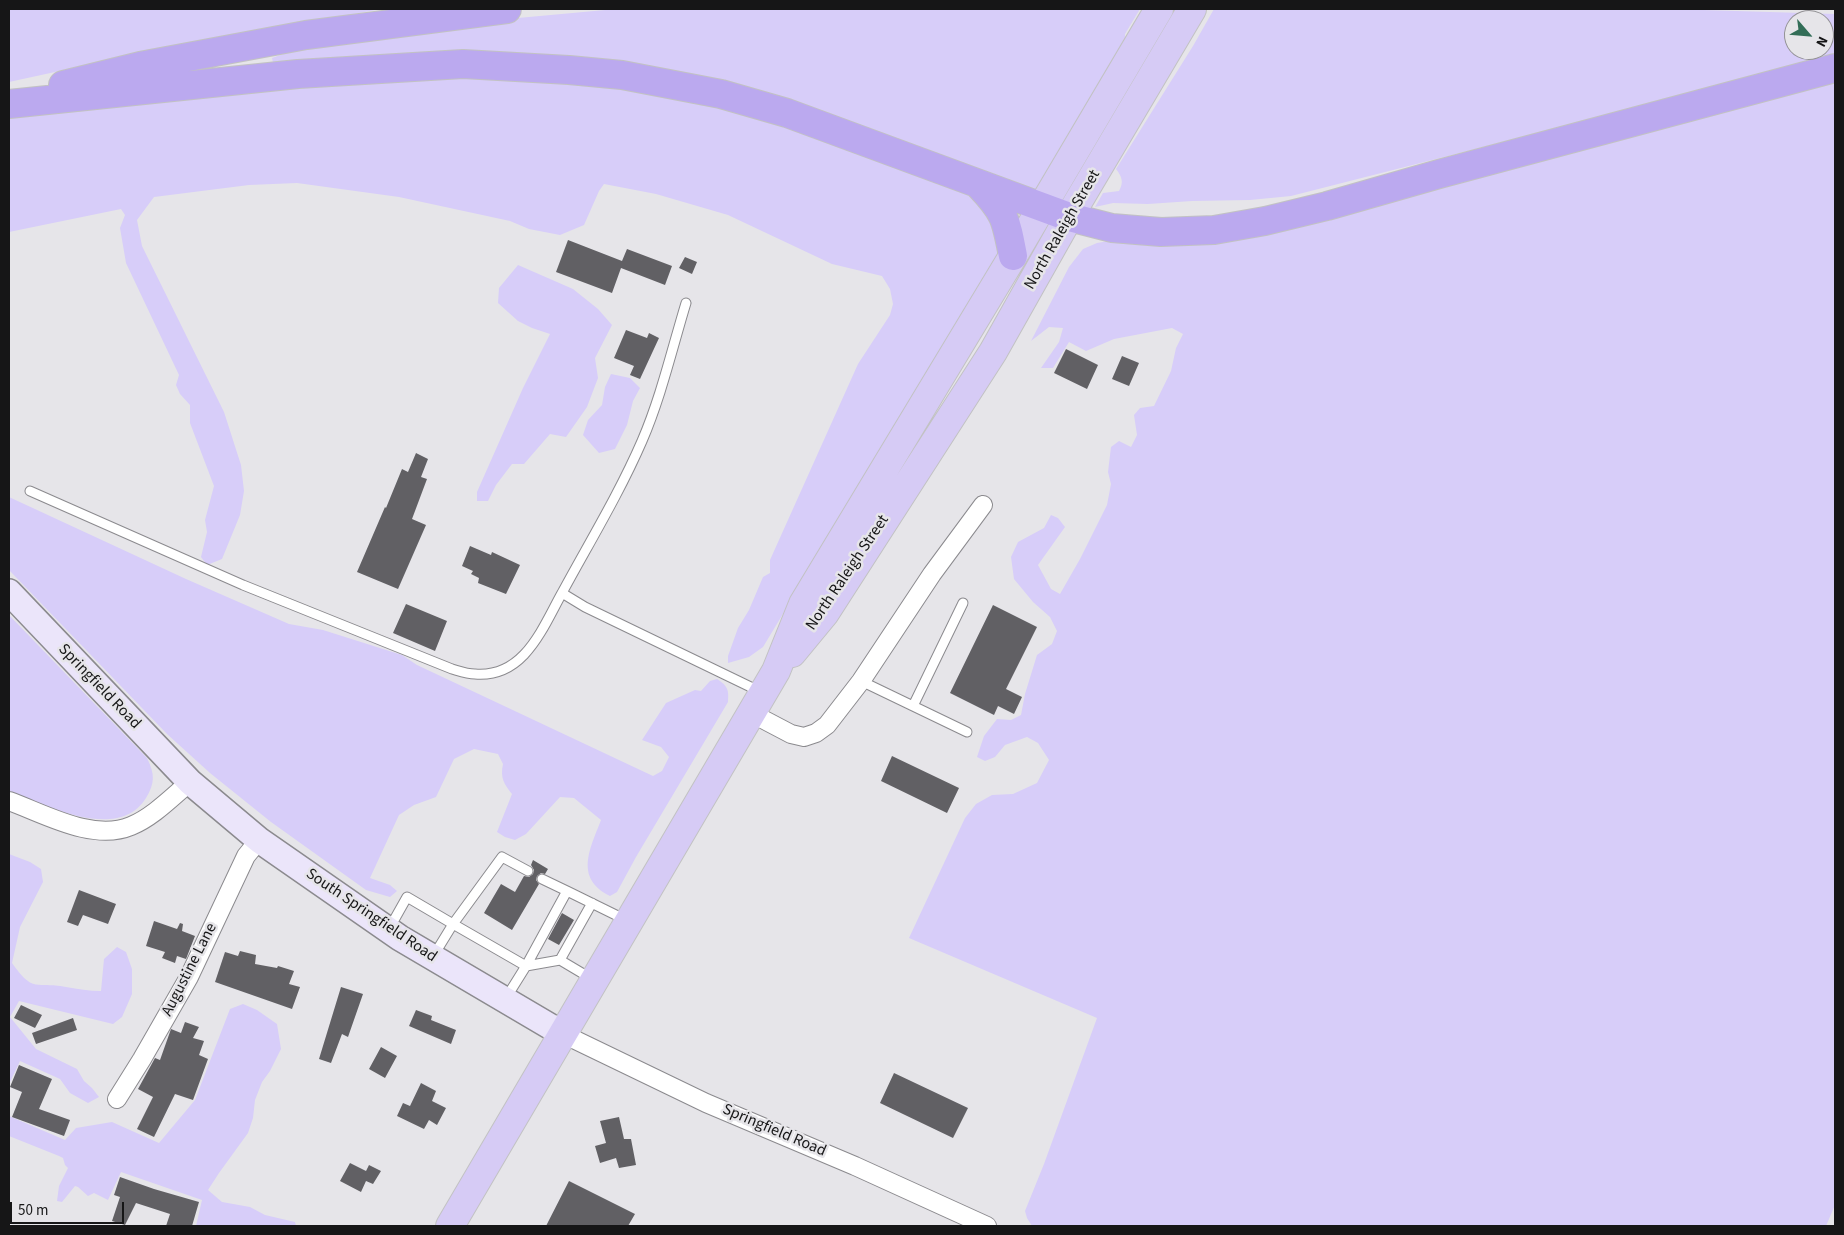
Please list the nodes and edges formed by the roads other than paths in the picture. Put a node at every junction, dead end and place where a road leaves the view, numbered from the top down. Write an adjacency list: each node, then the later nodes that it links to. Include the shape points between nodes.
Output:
1 (507, 9): 5 (highway, via 306,35 140,66)
2 (1160, 9): 8 (main road, North Raleigh Street)
3 (1192, 9): 9 (main road, North Raleigh Street)
4 (1835, 68): 9 (highway, via 1266,220 1214,230 1161,232 1112,228)
5 (9, 99)
6 (9, 104): 7 (highway, via 298,74 463,64 569,70 622,75 721,94 787,114)
7 (978, 184): 8 (highway); 10 (highway, via 997,204 1006,222)
8 (1042, 206): 9 (highway); 10 (main road, North Raleigh Street)
9 (1069, 217): 18 (main road, North Raleigh Street, via 993,352 825,613)
10 (1013, 256): 18 (main road, North Raleigh Street, via 803,604)
11 (686, 302): 15 (lane, via 643,439 628,473)
12 (30, 491): 15 (lane, via 243,585 452,669 474,674 494,673 513,666 526,655)
13 (983, 505): 17 (street)
14 (9, 592): 21 (main road, Springfield Road)
15 (562, 593): 18 (lane)
16 (963, 603): 19 (lane)
17 (860, 681): 18 (street, via 827,725 804,737 791,734); 19 (lane)
18 (764, 692): 28 (main road)
19 (913, 706): 20 (lane)
20 (967, 732)
21 (190, 782): 22 (street, via 132,826 113,831 72,825); 23 (main road, South Springfield Road)
22 (9, 801)
23 (260, 840): 30 (main road, South Springfield Road); 37 (street, Augustine Lane, via 246,856 188,977)
24 (528, 871): 29 (lane, via 502,857)
25 (542, 879): 26 (lane)
26 (567, 891): 27 (lane); 33 (lane)
27 (592, 903): 28 (lane); 32 (lane, via 570,935)
28 (629, 922): 34 (main road)
29 (454, 924): 30 (lane, via 407,898); 31 (lane); 33 (lane)
30 (389, 930): 31 (main road, South Springfield Road)
31 (432, 958): 35 (main road, South Springfield Road)
32 (560, 960): 33 (lane); 34 (lane)
33 (526, 966): 35 (lane)
34 (594, 980): 36 (main road)
35 (505, 1001): 36 (main road, South Springfield Road)
36 (563, 1034): 38 (main road); 39 (street, Springfield Road, via 706,1103)
37 (117, 1099)
38 (450, 1226)
39 (987, 1226)

